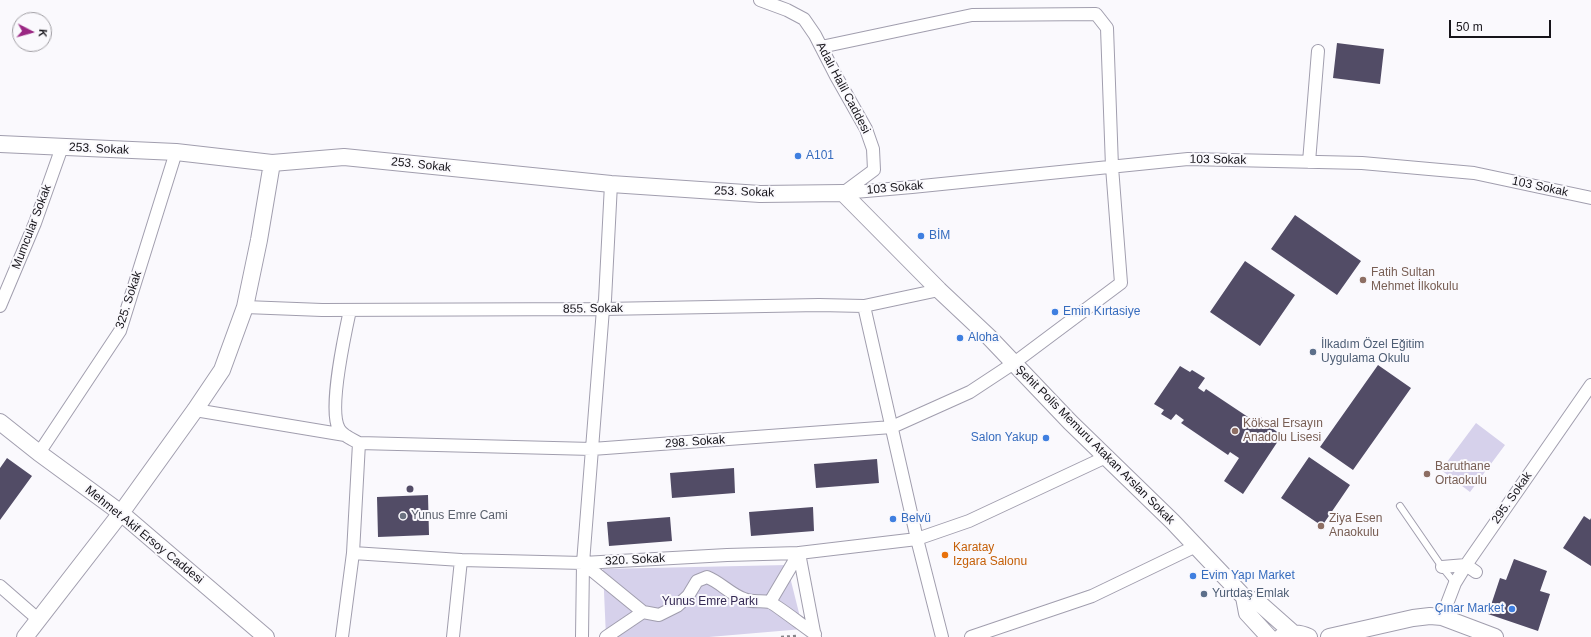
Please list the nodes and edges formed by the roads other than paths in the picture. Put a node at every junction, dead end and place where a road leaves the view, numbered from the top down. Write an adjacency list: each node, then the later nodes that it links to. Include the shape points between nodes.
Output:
1 (760, 0): 2 (street, Adalı Halil Caddesi, via 804,19)
2 (821, 47): 9 (street, via 972,15 1096,14 1107,28); 11 (street, Adalı Halil Caddesi, via 866,129 873,149 874,170)
3 (1318, 50): 7 (street)
4 (0, 144): 5 (street, 253. Sokak)
5 (62, 147): 6 (street, 253. Sokak); 14 (street, Mumcular Sokak, via 35,224)
6 (176, 152): 8 (street, 253. Sokak); 27 (street, 325. Sokak, via 120,331)
7 (1309, 162): 9 (street, 103 Sokak, via 1188,159); 12 (street, 103 Sokak, via 1362,163 1474,173)
8 (272, 163): 10 (street, 253. Sokak, via 344,157); 16 (street)
9 (1112, 167): 11 (street, 103 Sokak, via 912,188); 19 (street, 298. Sokak, via 1121,283)
10 (611, 184): 11 (street, 253. Sokak, via 760,194); 17 (street, via 606,300)
11 (843, 192): 13 (street, Şehit Polis Memuru Atakan Arslan Sokak)
12 (1591, 198)
13 (939, 290): 15 (street, 855. Sokak); 19 (street, Şehit Polis Memuru Atakan Arslan Sokak)
14 (0, 306)
15 (864, 306): 17 (street, 855. Sokak); 23 (street)
16 (245, 307): 18 (street, 855. Sokak); 21 (street, via 222,370)
17 (603, 309): 18 (street, 855. Sokak); 26 (street)
18 (350, 310): 24 (street, via 341,349 334,416 339,429)
19 (1014, 363): 23 (street, 298. Sokak, via 970,392); 28 (street, Şehit Polis Memuru Atakan Arslan Sokak)
20 (1591, 385): 39 (street, 295. Sokak)
21 (195, 410): 24 (street); 30 (street)
22 (0, 422): 27 (street, Mehmet Akif Ersoy Caddesi)
23 (892, 427): 26 (street, 298. Sokak); 31 (street)
24 (345, 435): 25 (street)
25 (359, 443): 26 (street, 298. Sokak); 33 (street)
26 (592, 449): 37 (street)
27 (39, 453): 30 (street, Mehmet Akif Ersoy Caddesi)
28 (1106, 457): 31 (street, 320. Sokak, via 969,521); 32 (street, Şehit Polis Memuru Atakan Arslan Sokak)
29 (1400, 506): 38 (lane)
30 (121, 513): 47 (street); 51 (street, Mehmet Akif Ersoy Caddesi)
31 (917, 539): 34 (street, 320. Sokak); 56 (street)
32 (1196, 546): 43 (street, Şehit Polis Memuru Atakan Arslan Sokak); 57 (street, via 1092,596)
33 (353, 553): 36 (street, 320. Sokak); 52 (street)
34 (799, 553): 35 (street, 320. Sokak); 44 (street); 48 (street)
35 (707, 556): 37 (street, 320. Sokak); 40 (street)
36 (461, 560): 37 (street, 320. Sokak); 53 (street)
37 (583, 563): 45 (street); 54 (street)
38 (1442, 567): 39 (street); 41 (lane)
39 (1471, 569): 41 (street, 295. Sokak)
40 (707, 577): 44 (street, via 745,600); 45 (street, via 697,581 688,596 677,606 659,615)
41 (1455, 583): 46 (street, 295. Sokak)
42 (0, 586): 47 (street)
43 (1244, 597): 49 (street, via 1258,602); 58 (street, via 1247,613)
44 (770, 602): 48 (street)
45 (643, 612): 55 (street)
46 (1442, 617): 59 (street, via 1413,618); 60 (street)
47 (38, 620): 50 (street)
48 (815, 636)
49 (1294, 636)
50 (25, 637)
51 (266, 637)
52 (342, 637)
53 (453, 637)
54 (582, 637)
55 (606, 637)
56 (942, 637)
57 (971, 637)
58 (1269, 637)
59 (1330, 637)
60 (1495, 637)

